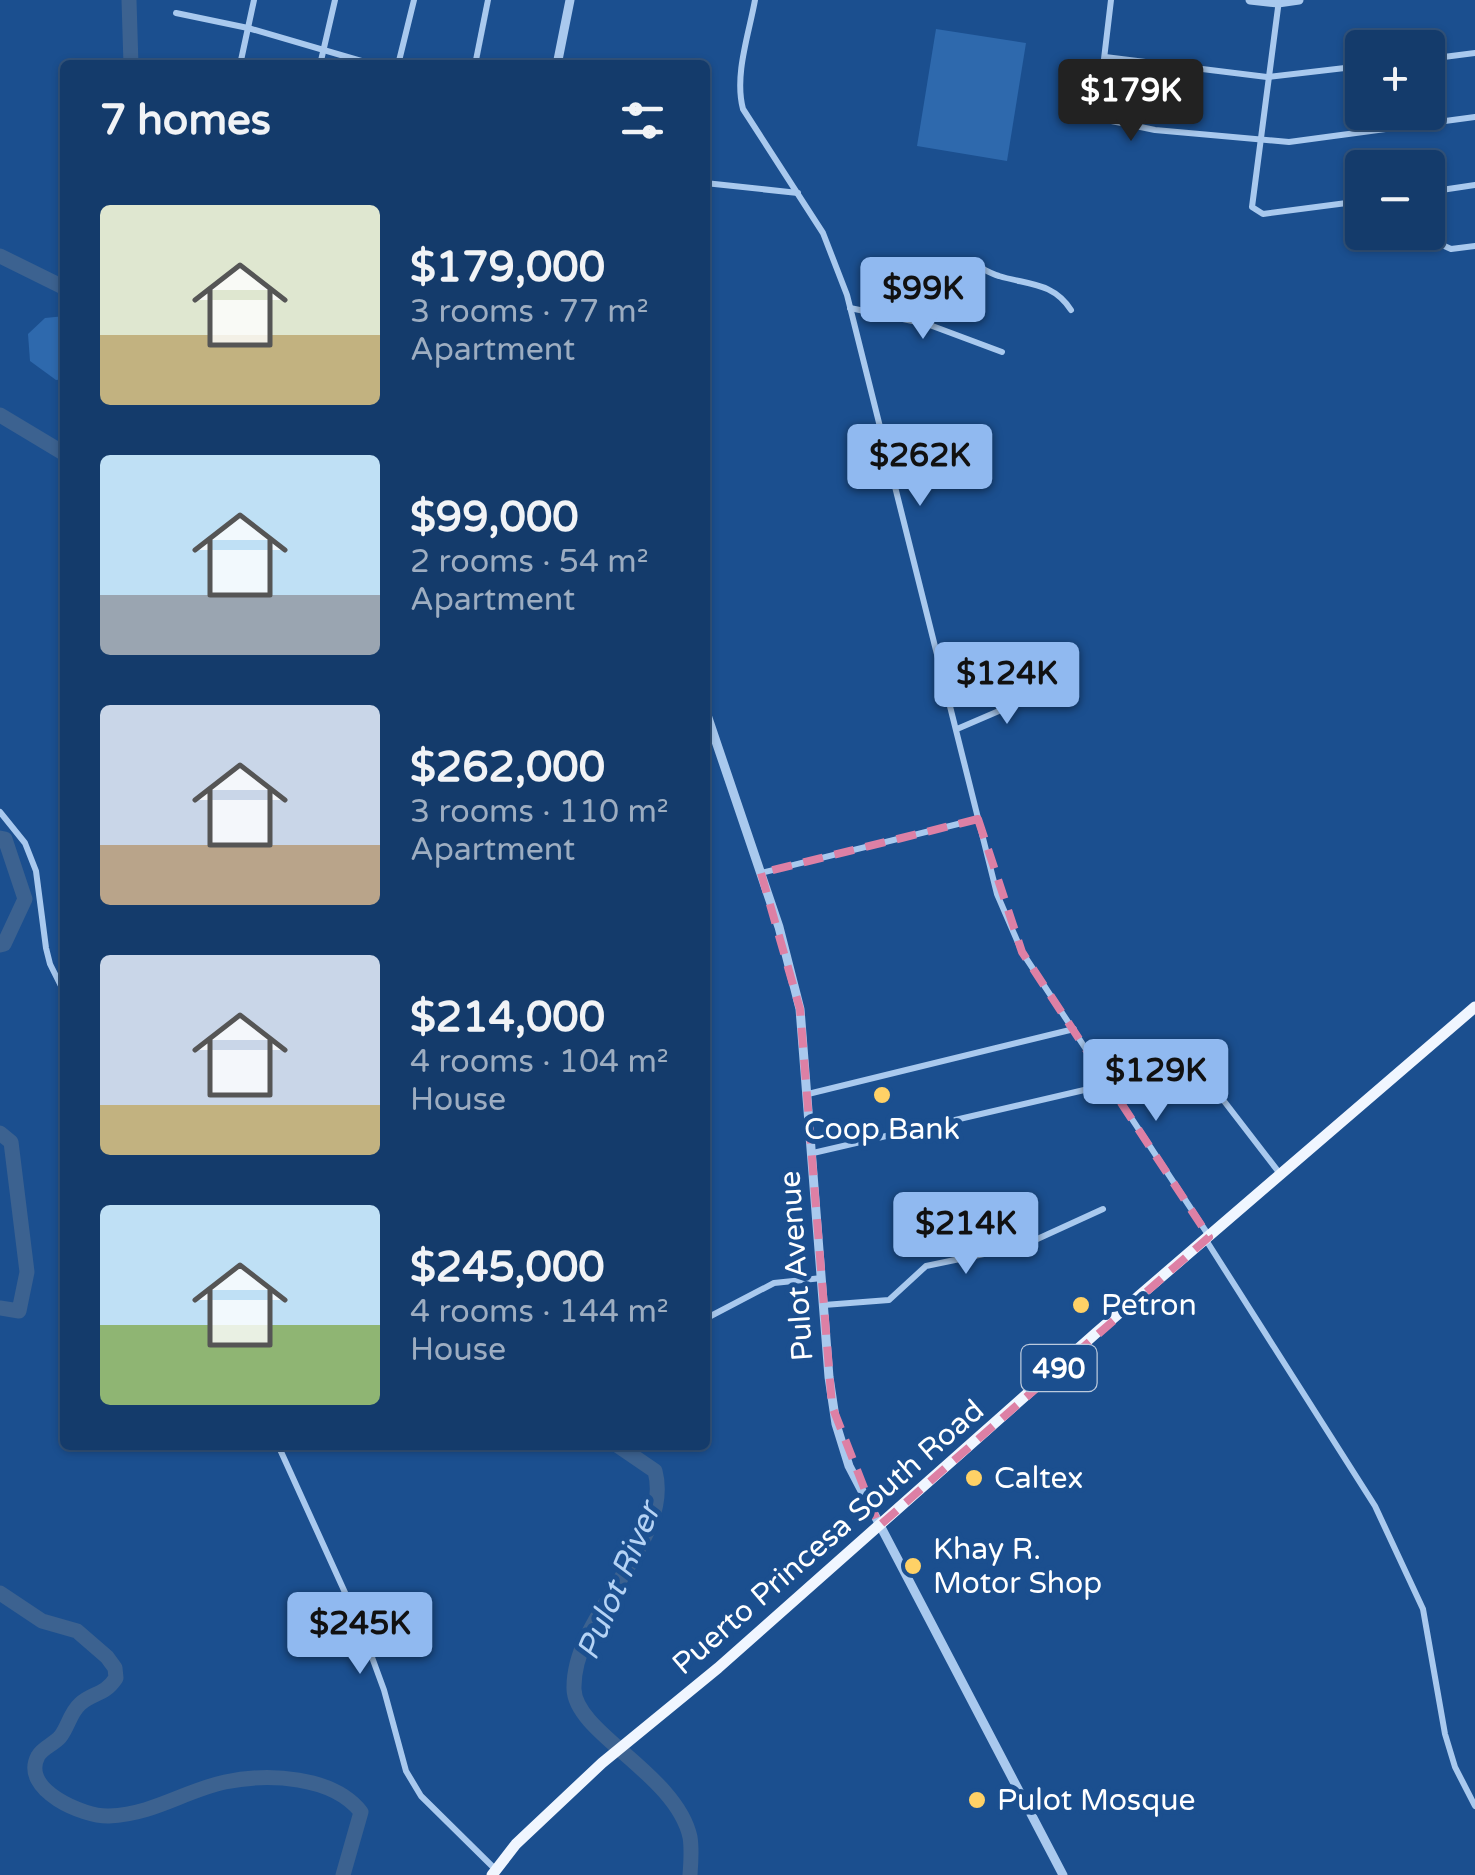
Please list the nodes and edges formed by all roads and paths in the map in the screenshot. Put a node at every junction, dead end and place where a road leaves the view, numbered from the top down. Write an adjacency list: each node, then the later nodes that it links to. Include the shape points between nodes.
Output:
1 (254, 0): 12 (street)
2 (335, 0): 13 (street)
3 (414, 0): 20 (street)
4 (488, 0): 21 (street)
5 (570, 0): 22 (street)
6 (755, 0): 30 (street, via 739,95)
7 (1111, 0): 16 (street)
8 (1250, 0): 10 (street)
9 (1299, 0): 10 (street)
10 (1278, 2): 24 (street)
11 (176, 13): 12 (street)
12 (248, 28): 13 (street); 17 (street)
13 (325, 49): 18 (street); 19 (street)
14 (1475, 53): 15 (street)
15 (1445, 56)
16 (1106, 57): 24 (street); 26 (street, via 1097,118)
17 (241, 60)
18 (322, 60)
19 (359, 60)
20 (399, 60)
21 (477, 60)
22 (558, 60)
23 (1345, 68): 24 (street)
24 (1267, 77): 26 (street)
25 (1475, 117): 26 (street)
26 (1259, 142): 31 (street, via 1254,211)
27 (710, 184): 30 (street)
28 (1475, 185): 29 (street)
29 (1445, 190)
30 (799, 193): 34 (street, via 823,233)
31 (1345, 203)
32 (1445, 246): 33 (street)
33 (1475, 246)
34 (850, 308): 36 (street); 40 (street)
35 (1071, 310): 36 (street, via 1048,288 960,260)
36 (927, 324): 37 (street)
37 (1002, 352)
38 (1044, 692): 40 (street)
39 (710, 724): 43 (street, Pulot Avenue)
40 (957, 730): 42 (street)
41 (0, 812): 44 (street, via 25,843 36,871 50,964)
42 (978, 819): 43 (street); 46 (street, via 1006,920)
43 (760, 873): 49 (street, Pulot Avenue, via 795,982)
44 (60, 984)
45 (1475, 1007): 51 (main road, Puerto Princesa South Road / 490)
46 (1074, 1029): 48 (street); 49 (street)
47 (1196, 1066): 51 (street)
48 (1110, 1084): 50 (street); 53 (street)
49 (808, 1094): 50 (street, Pulot Avenue)
50 (813, 1153): 54 (street, Pulot Avenue)
51 (1281, 1175): 53 (main road, Puerto Princesa South Road / 490)
52 (1103, 1209): 55 (street, via 1022,1246 926,1266 890,1300)
53 (1207, 1239): 58 (main road, Puerto Princesa South Road / 490); 59 (street, via 1395,1544 1426,1618 1450,1754)
54 (822, 1278): 55 (street, Pulot Avenue); 56 (street, via 774,1283)
55 (824, 1305): 58 (street, Pulot Avenue, via 836,1424)
56 (710, 1316)
57 (280, 1450): 60 (street, via 362,1630 406,1771 421,1796)
58 (879, 1526): 60 (main road, Puerto Princesa South Road / 490, via 602,1764); 61 (street, Pulot Avenue)
59 (1475, 1806)
60 (494, 1872)
61 (1064, 1875)

